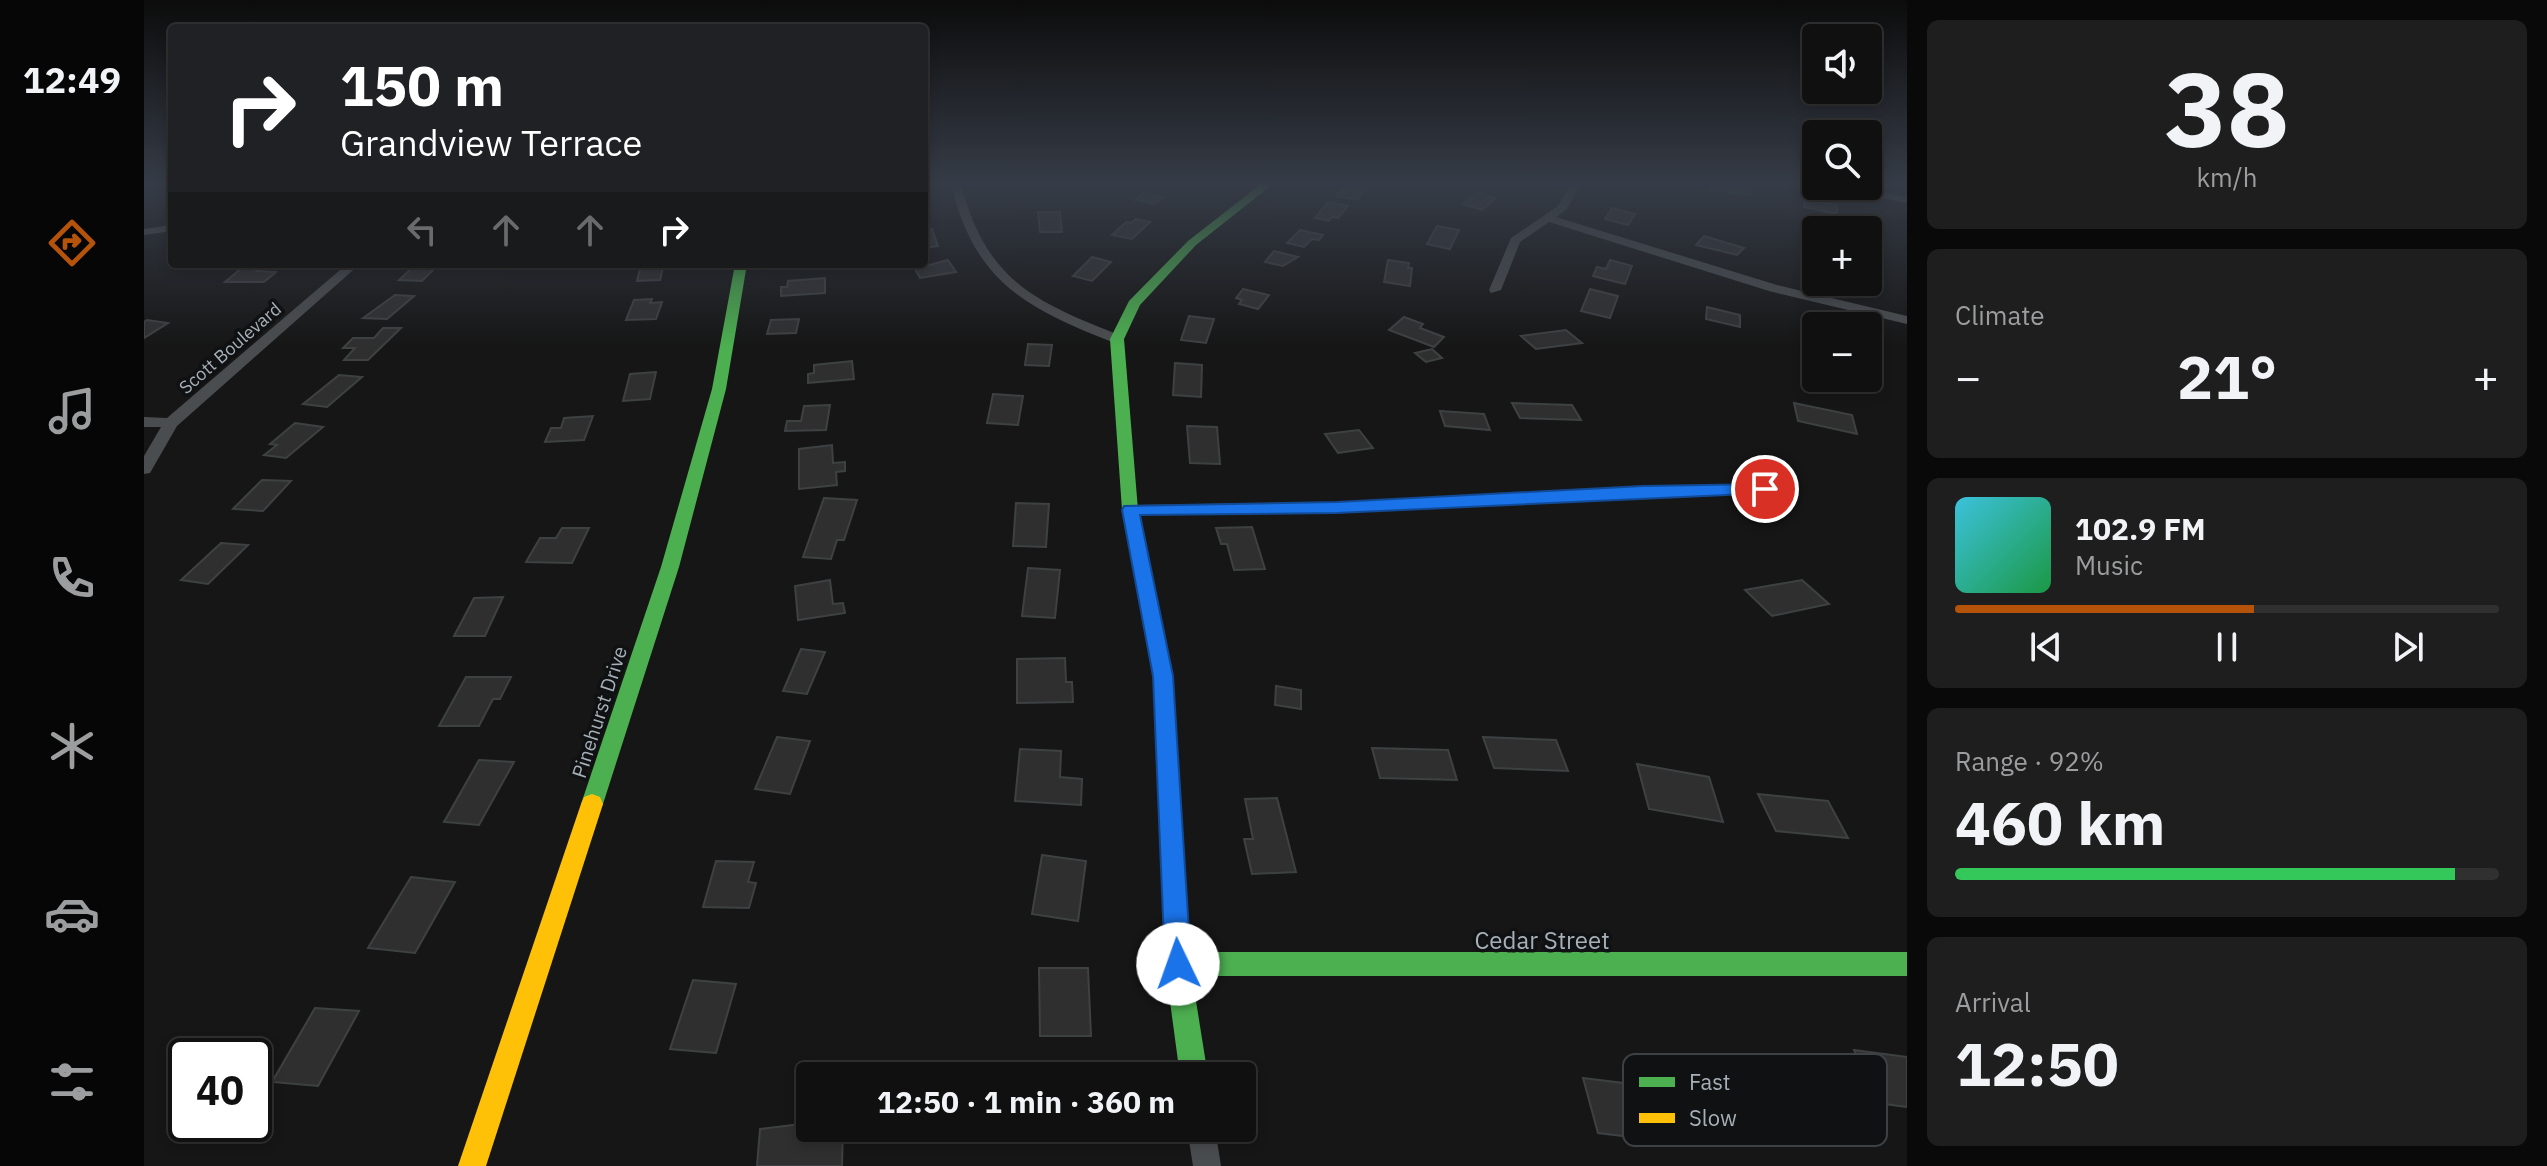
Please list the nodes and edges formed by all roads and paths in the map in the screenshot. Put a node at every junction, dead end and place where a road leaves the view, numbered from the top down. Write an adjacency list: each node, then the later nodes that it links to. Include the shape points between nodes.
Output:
1 (973, 238): 9 (street, via 983,258 1034,304)
2 (1198, 238): 9 (street, via 1134,304)
3 (1517, 238): 7 (street)
4 (1613, 238): 8 (street, via 1773,288)
5 (349, 268): 11 (street, Scott Boulevard)
6 (740, 268): 19 (street, Pinehurst Drive, via 719,389 670,567)
7 (1495, 290)
8 (1907, 320)
9 (1117, 339): 14 (street)
10 (144, 422): 11 (street)
11 (171, 423): 12 (street, Scott Boulevard)
12 (144, 469)
13 (1765, 489): 14 (street)
14 (1130, 510): 15 (street, via 1163,676)
15 (1178, 964): 16 (street, Cedar Street); 17 (street)
16 (1907, 964)
17 (1192, 1062)
18 (1203, 1142): 20 (street)
19 (472, 1166)
20 (1207, 1166)

